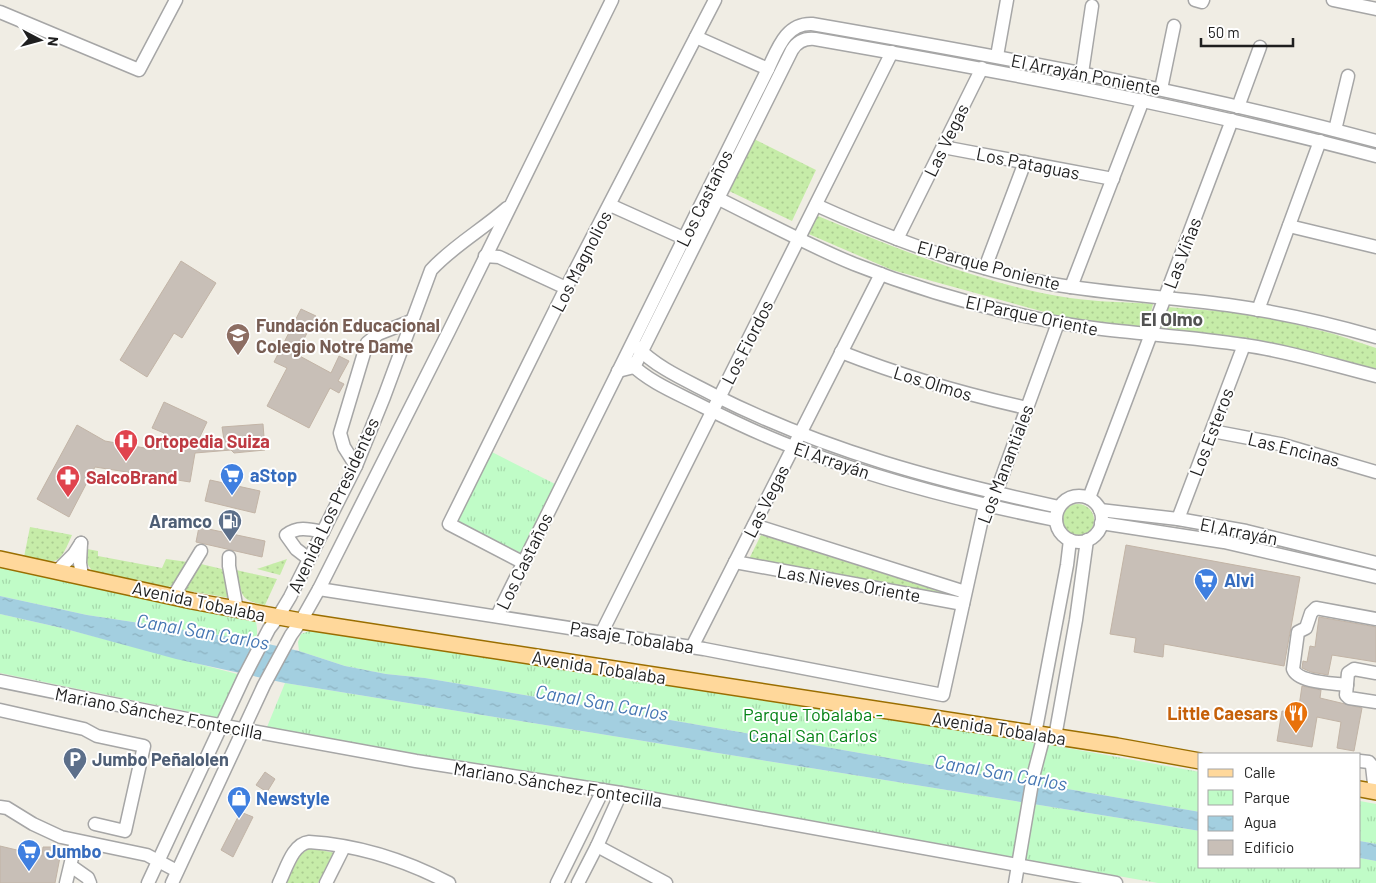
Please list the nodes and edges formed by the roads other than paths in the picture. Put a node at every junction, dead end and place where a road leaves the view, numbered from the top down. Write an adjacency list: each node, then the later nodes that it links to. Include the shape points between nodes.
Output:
1 (176, 0): 8 (street, via 139,70)
2 (612, 0): 33 (street, Avenida Los Presidentes)
3 (715, 0): 11 (street, Los Magnolios)
4 (1007, 0): 15 (street)
5 (1333, 0): 6 (street)
6 (1371, 5)
7 (1092, 6): 18 (street)
8 (0, 12)
9 (1174, 26): 20 (street)
10 (794, 27): 15 (street, El Arrayán Poniente, via 812,24); 16 (street, Los Castaños, via 784,38)
11 (696, 37): 16 (street); 34 (street, Los Magnolios)
12 (802, 40): 14 (street, El Arrayán Poniente, via 816,39); 32 (street, Los Castaños, via 792,50)
13 (1260, 47): 22 (street)
14 (892, 52): 17 (street, El Arrayán Poniente); 35 (street, Los Fiordos)
15 (997, 56): 18 (street, El Arrayán Poniente)
16 (768, 68): 31 (street, Los Castaños)
17 (982, 68): 21 (street, El Arrayán Poniente); 27 (street, Las Vegas)
18 (1082, 73): 20 (street, El Arrayán Poniente)
19 (1348, 76): 24 (street)
20 (1161, 89): 22 (street, El Arrayán Poniente)
21 (1143, 100): 23 (street, El Arrayán Poniente); 30 (street)
22 (1238, 107): 24 (street, El Arrayán Poniente)
23 (1232, 120): 25 (street, El Arrayán Poniente); 47 (street, Las Viñas)
24 (1335, 130): 26 (street, El Arrayán Poniente)
25 (1320, 141): 28 (street, El Arrayán Poniente); 36 (street)
26 (1376, 141)
27 (943, 147): 29 (street, Los Pataguas); 38 (street, Las Vegas)
28 (1376, 156)
29 (1025, 162): 30 (street, Los Pataguas); 43 (street)
30 (1112, 179): 45 (street)
31 (706, 193): 32 (street, El Parque Oriente); 40 (street, Los Castaños)
32 (718, 199): 37 (street, El Parque Oriente); 40 (street, Los Castaños)
33 (512, 202): 39 (street, Avenida Los Presidentes, via 486,226); 42 (street, Avenida Los Presidentes)
34 (610, 205): 40 (street); 46 (street, Los Magnolios)
35 (816, 205): 37 (street, Los Fiordos); 38 (street, El Parque Poniente)
36 (1289, 226): 41 (street); 48 (street)
37 (799, 238): 44 (street, El Parque Oriente); 61 (street, Los Fiordos)
38 (897, 239): 43 (street, El Parque Poniente)
39 (464, 240): 42 (street, via 478,245); 49 (street, Avenida Los Presidentes, via 431,270)
40 (690, 241): 53 (street, Los Castaños); 55 (street, Los Castaños)
41 (1376, 247)
42 (485, 256): 46 (street, via 499,257); 77 (street, Avenida Los Presidentes)
43 (984, 268): 45 (street, El Parque Poniente)
44 (881, 274): 50 (street, El Parque Oriente, via 963,300); 56 (street, Las Vegas)
45 (1071, 287): 47 (street, El Parque Poniente)
46 (566, 288): 89 (street, Los Magnolios, via 449,524)
47 (1165, 298): 48 (street, El Parque Poniente); 51 (street, Las Viñas)
48 (1258, 310): 52 (street, El Parque Poniente)
49 (411, 321): 67 (street, Avenida Los Presidentes); 67 (street, via 378,334 367,344 340,433 344,447)
50 (1058, 323): 51 (street, El Parque Oriente); 62 (street, Los Manantiales)
51 (1151, 335): 54 (street, El Parque Oriente); 70 (street, Las Viñas)
52 (1376, 337)
53 (633, 341): 55 (street, El Arrayán); 57 (street, Los Castaños)
54 (1244, 345): 60 (street, El Parque Oriente); 64 (street, Los Esteros)
55 (642, 352): 58 (street, Los Castaños); 61 (street, El Arrayán, via 657,364)
56 (841, 352): 62 (street, Los Olmos, via 955,391); 65 (street, Las Vegas)
57 (625, 357): 58 (street, El Arrayán); 59 (street, Los Castaños)
58 (634, 367): 59 (street); 63 (street, El Arrayán)
59 (618, 371): 89 (street, Los Castaños)
60 (1376, 376)
61 (719, 397): 63 (street, Los Fiordos); 65 (street, El Arrayán)
62 (1027, 408): 69 (street, Los Manantiales)
63 (712, 411): 66 (street, El Arrayán); 102 (street, Los Fiordos)
64 (1212, 431): 68 (street, Las Encinas, via 1280,444); 75 (street, Los Esteros)
65 (800, 433): 66 (street, Las Vegas); 69 (street, El Arrayán, via 910,472)
66 (793, 447): 71 (street, El Arrayán, via 898,482); 79 (street, Las Vegas)
67 (356, 466): 74 (street, Avenida Los Presidentes)
68 (1376, 472)
69 (996, 493): 71 (street, Los Manantiales); 72 (street, El Arrayán)
70 (1089, 498): 72 (street, via 1072,497); 73 (street)
71 (985, 505): 76 (street, El Arrayán); 96 (street, Los Manantiales)
72 (1059, 507): 76 (street)
73 (1100, 510): 75 (street, El Arrayán); 78 (street)
74 (334, 511): 77 (street, via 342,521); 80 (street, Avenida Los Presidentes)
75 (1178, 519): 90 (street, El Arrayán, via 1262,534)
76 (1056, 520): 81 (street, via 1058,528)
77 (354, 521): 87 (street, Avenida Los Presidentes)
78 (1102, 523): 82 (street, via 1094,536); 93 (street, El Arrayán, via 1216,540)
79 (754, 526): 88 (street, Las Vegas); 96 (street)
80 (321, 537): 86 (street, Avenida Los Presidentes); 86 (street, via 306,528 294,529 286,535); 87 (street, via 330,546)
81 (1070, 540): 82 (street); 104 (street)
82 (1087, 540): 105 (street)
83 (201, 551): 95 (street)
84 (229, 557): 97 (street)
85 (0, 559): 91 (main road, Avenida Tobalaba)
86 (309, 559): 99 (street, Avenida Los Presidentes)
87 (334, 559): 94 (street, Avenida Los Presidentes)
88 (735, 562): 96 (street, Las Nieves Oriente); 103 (street, Las Vegas)
89 (524, 563): 98 (street, Los Castaños)
90 (1376, 563)
91 (57, 571): 92 (main road, Avenida Tobalaba); 92 (street, via 81,543)
92 (82, 576): 95 (main road, Avenida Tobalaba)
93 (1376, 577)
94 (319, 589): 98 (street, Pasaje Tobalaba); 101 (street, Avenida Los Presidentes)
95 (173, 596): 97 (main road, Avenida Tobalaba)
96 (964, 598): 109 (street, Los Manantiales)
97 (237, 610): 99 (main road, Avenida Tobalaba)
98 (497, 616): 102 (street, Pasaje Tobalaba)
99 (278, 617): 101 (main road, Avenida Tobalaba); 112 (street, Avenida Los Presidentes, via 244,677)
100 (1376, 619): 108 (street, via 1316,608 1306,628 1298,632 1294,673 1303,679)
101 (302, 621): 113 (street, Avenida Los Presidentes, via 288,640); 114 (main road, Avenida Tobalaba)
102 (602, 632): 103 (street, Pasaje Tobalaba)
103 (692, 647): 109 (street, Pasaje Tobalaba)
104 (1051, 653): 105 (street); 114 (street)
105 (1068, 657): 114 (street)
106 (1376, 673): 108 (street, via 1350,670)
107 (0, 681): 112 (street, Mariano Sánchez Fontecilla)
108 (1347, 685): 110 (street, via 1347,697)
109 (943, 696)
110 (1376, 702)
111 (0, 710): 122 (street, via 144,746 125,831)
112 (222, 725): 113 (street, Mariano Sánchez Fontecilla); 126 (street, Avenida Los Presidentes)
113 (244, 729): 118 (street, Mariano Sánchez Fontecilla, via 416,761); 129 (street, Avenida Los Presidentes)
114 (1045, 735): 115 (main road, Avenida Tobalaba); 127 (street, via 1033,778)
115 (1198, 760)
116 (1369, 761): 119 (street)
117 (1361, 789): 119 (main road)
118 (603, 790): 120 (street, Mariano Sánchez Fontecilla); 136 (street)
119 (1376, 792)
120 (621, 793): 124 (street); 127 (street, Mariano Sánchez Fontecilla)
121 (0, 807): 123 (street)
122 (95, 824)
123 (76, 841): 126 (street, via 147,855); 128 (street)
124 (597, 846): 137 (street); 138 (street)
125 (344, 847): 130 (street, via 388,856); 134 (street, via 302,843 295,850); 135 (street)
126 (159, 862): 129 (street); 133 (street, Avenida Los Presidentes)
127 (1018, 864): 139 (street); 140 (street, Mariano Sánchez Fontecilla)
128 (71, 866): 131 (street); 132 (street)
129 (174, 877)
130 (445, 882)
131 (66, 883)
132 (90, 883)
133 (148, 883)
134 (279, 883)
135 (326, 883)
136 (557, 883)
137 (578, 883)
138 (666, 883)
139 (1015, 883)
140 (1116, 883)

